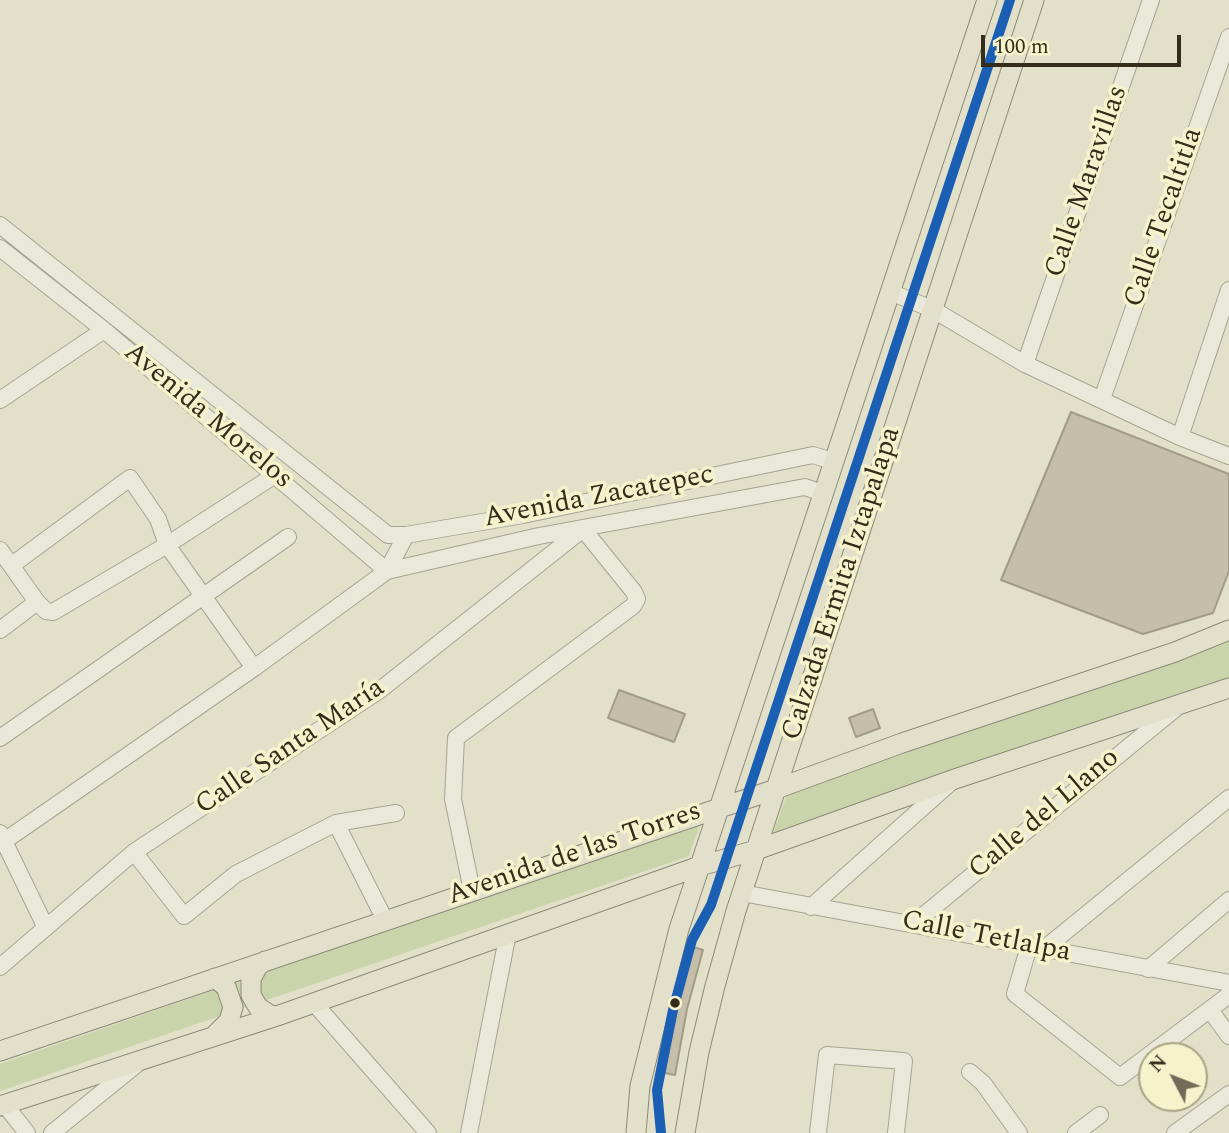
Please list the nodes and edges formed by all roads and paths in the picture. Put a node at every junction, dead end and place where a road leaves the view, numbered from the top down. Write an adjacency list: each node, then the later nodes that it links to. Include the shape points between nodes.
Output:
1 (987, 0): 10 (main road, Calzada Ermita Iztapalapa)
2 (1034, 0): 11 (main road, Calzada Ermita Iztapalapa)
3 (1151, 0): 13 (street, Calle Maravillas)
4 (1229, 37): 14 (street, Calle Tecaltitla)
5 (0, 225): 7 (street, Avenida Morelos)
6 (0, 248): 8 (street, Avenida Morelos)
7 (36, 253): 8 (street); 23 (street, Avenida Morelos, via 388,535)
8 (23, 268): 12 (street, Avenida Morelos)
9 (1229, 290): 16 (street)
10 (890, 292): 11 (street); 18 (main road, Calzada Ermita Iztapalapa)
11 (932, 309): 13 (street); 40 (main road, Calzada Ermita Iztapalapa)
12 (104, 330): 15 (street); 19 (street, Avenida Morelos)
13 (1025, 364): 14 (street)
14 (1102, 399): 16 (street)
15 (0, 400)
16 (1180, 437): 17 (street)
17 (1229, 456)
18 (832, 461): 20 (main road, Calzada Ermita Iztapalapa); 21 (street, Avenida Zacatepec, via 813,456)
19 (275, 475): 26 (street); 30 (street, Avenida Morelos)
20 (822, 493): 22 (street, Avenida Zacatepec, via 805,487); 42 (main road, Calzada Ermita Iztapalapa)
21 (523, 515): 23 (street, Avenida Zacatepec); 24 (street)
22 (583, 529): 24 (street, Avenida Zacatepec); 29 (street, Calle Santa María); 49 (street, via 636,599 633,606 456,738 453,799)
23 (406, 535): 30 (street, Avenida Zacatepec)
24 (539, 536): 29 (street, via 547,547); 30 (street, Avenida Zacatepec)
25 (288, 537): 31 (street)
26 (167, 545): 28 (street, via 158,519 130,478); 31 (street); 32 (street, via 53,612)
27 (0, 550): 28 (street)
28 (12, 565): 32 (street)
29 (540, 565): 47 (street, Calle Santa María, via 380,690)
30 (387, 571): 35 (street, Avenida Zacatepec)
31 (204, 596): 35 (street); 38 (street)
32 (37, 603): 33 (street)
33 (0, 630)
34 (1229, 630): 40 (main road, Avenida de las Torres)
35 (254, 668): 45 (street, Avenida Zacatepec)
36 (1229, 688): 37 (main road, Avenida de las Torres)
37 (1178, 706): 39 (main road, Avenida de las Torres); 54 (street, Calle del Llano)
38 (0, 738)
39 (955, 779): 46 (main road, Avenida de las Torres); 52 (street)
40 (776, 789): 42 (main road, Avenida de las Torres); 46 (main road, Calzada Ermita Iztapalapa)
41 (1229, 798): 57 (street)
42 (720, 806): 48 (main road, Calzada Ermita Iztapalapa); 49 (main road, Avenida de las Torres)
43 (396, 813): 44 (street)
44 (336, 823): 47 (street, via 236,874 184,916); 53 (street)
45 (2, 839): 55 (street)
46 (756, 850): 48 (main road, Avenida de las Torres); 50 (main road, Calzada Ermita Iztapalapa)
47 (134, 852): 55 (street, Calle Santa María)
48 (700, 866): 56 (main road, Avenida de las Torres); 80 (main road, Calzada Ermita Iztapalapa, via 656,1018 640,1086)
49 (472, 891): 53 (main road, Avenida de las Torres)
50 (742, 893): 52 (street, Calle Tetlalpa); 81 (main road, Calzada Ermita Iztapalapa, via 699,1052)
51 (1229, 900): 60 (street)
52 (811, 907): 54 (street, Calle Tetlalpa)
53 (385, 920): 58 (main road, Avenida de las Torres)
54 (913, 924): 57 (street, Calle Tetlalpa)
55 (46, 928): 59 (street, Calle Santa María)
56 (508, 933): 64 (main road, Avenida de las Torres); 79 (street)
57 (1036, 947): 60 (street, Calle Tetlalpa); 65 (street, via 1015,994 1119,1077)
58 (265, 961): 61 (main road, Avenida de las Torres); 66 (main road, via 254,972 251,995 264,1012)
59 (0, 967)
60 (1148, 970): 62 (street, Calle Tetlalpa)
61 (215, 978): 67 (main road, via 226,987 233,1007 229,1021); 69 (main road, Avenida de las Torres)
62 (1229, 984)
63 (1229, 995): 65 (street)
64 (314, 1003): 66 (main road, Avenida de las Torres); 78 (street)
65 (1210, 1010): 68 (street)
66 (277, 1016): 67 (main road, Avenida de las Torres)
67 (214, 1036): 70 (main road, Avenida de las Torres)
68 (1229, 1036)
69 (0, 1051)
70 (137, 1063): 73 (main road, Avenida de las Torres); 77 (street)
71 (970, 1072): 84 (street)
72 (1229, 1094): 75 (street)
73 (3, 1105): 76 (street)
74 (1100, 1115): 85 (street)
75 (1196, 1127): 86 (street)
76 (27, 1133)
77 (52, 1133)
78 (428, 1133)
79 (469, 1133)
80 (636, 1133)
81 (685, 1133)
82 (818, 1133): 83 (street, via 827,1055 904,1061)
83 (896, 1133)
84 (1019, 1133)
85 (1076, 1133)
86 (1175, 1133)

